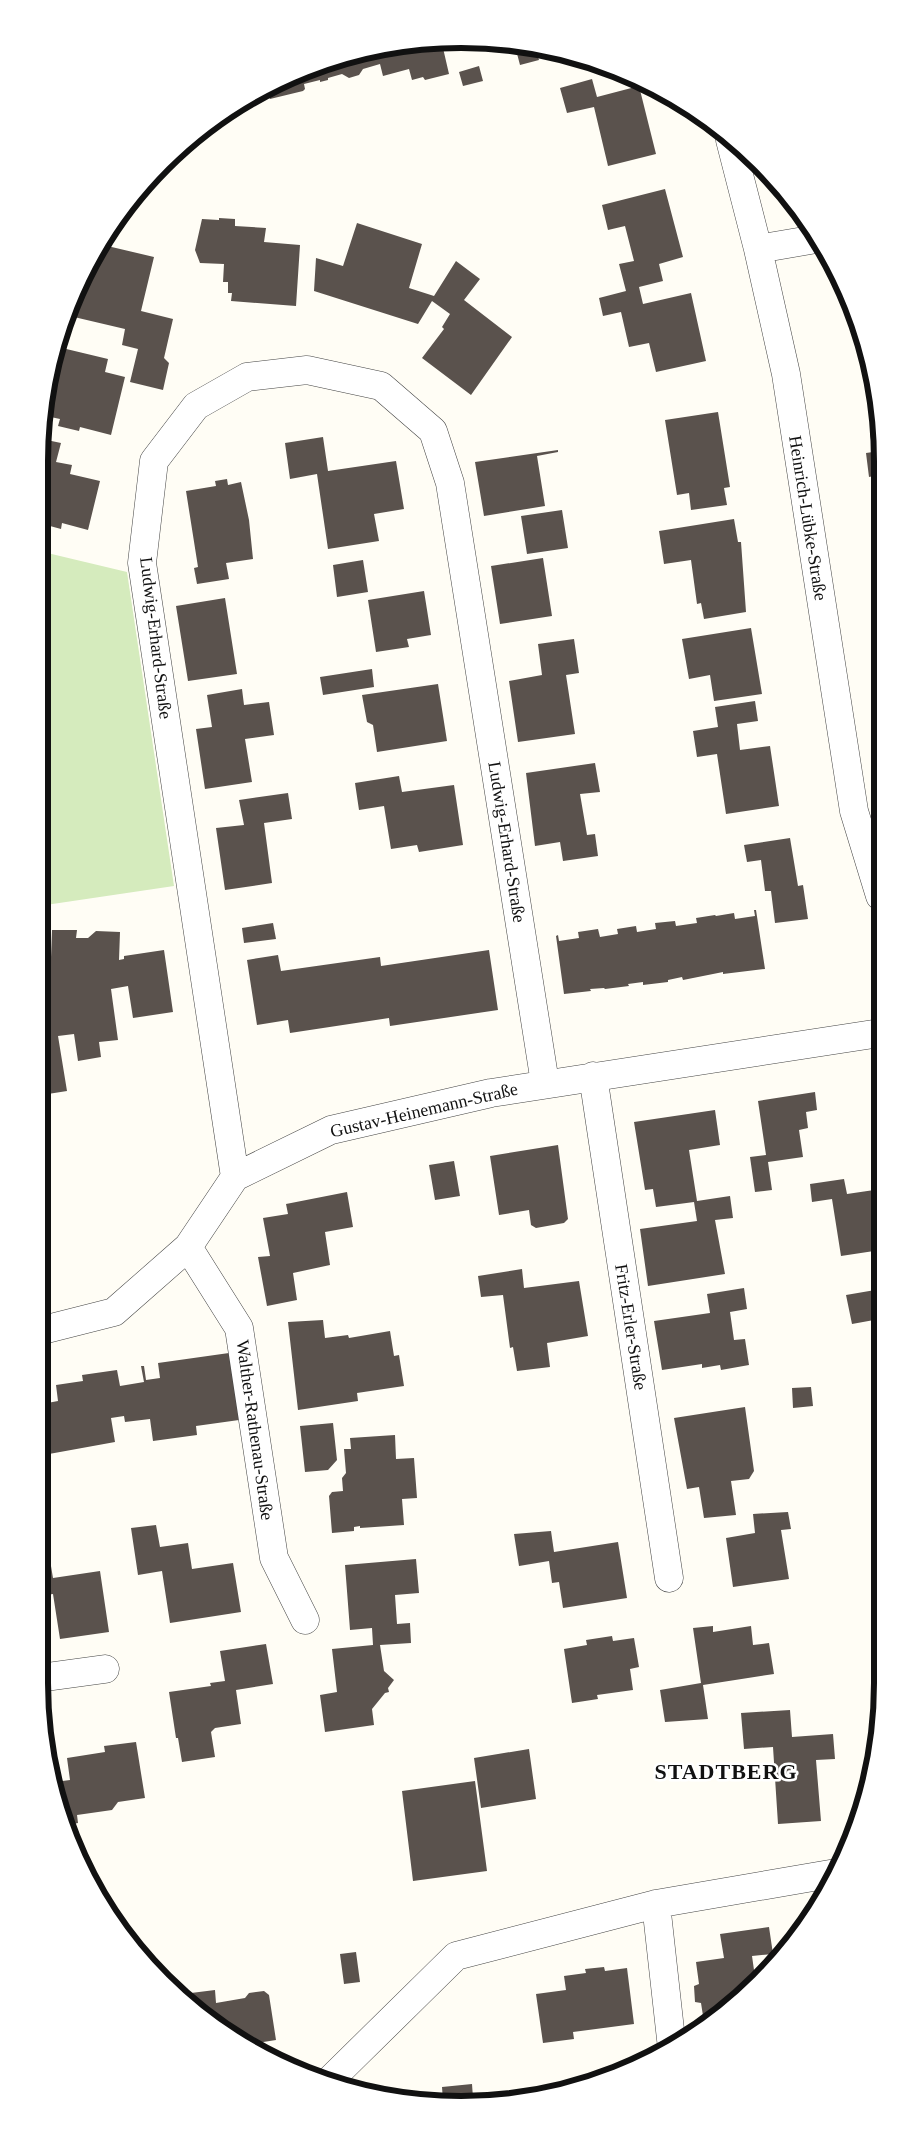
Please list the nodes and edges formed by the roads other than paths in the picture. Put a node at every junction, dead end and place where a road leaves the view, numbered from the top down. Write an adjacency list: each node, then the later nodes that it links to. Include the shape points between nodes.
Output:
1 (732, 150): 3 (street, Heinrich-Lübke-Straße)
2 (810, 240): 3 (street)
3 (758, 249): 4 (street, Heinrich-Lübke-Straße, via 786,374 854,811)
4 (874, 876)
5 (874, 1034): 6 (street, Gustav-Heinemann-Straße)
6 (594, 1076): 7 (street, Gustav-Heinemann-Straße); 11 (street, Fritz-Erler-Straße)
7 (545, 1083): 8 (street, Gustav-Heinemann-Straße, via 330,1130); 8 (street, Ludwig-Erhard-Straße, via 450,483 433,431 381,386 307,370 247,378 196,406 154,461 142,563)
8 (235, 1176): 9 (street)
9 (188, 1247): 10 (street, via 114,1312); 12 (street, Walther-Rathenau-Straße, via 239,1328 274,1558)
10 (48, 1329)
11 (669, 1578)
12 (305, 1620)
13 (105, 1669): 14 (street)
14 (48, 1677)
15 (826, 1875): 16 (street)
16 (656, 1904): 17 (street); 18 (street, via 456,1956)
17 (671, 2039)
18 (334, 2076)

